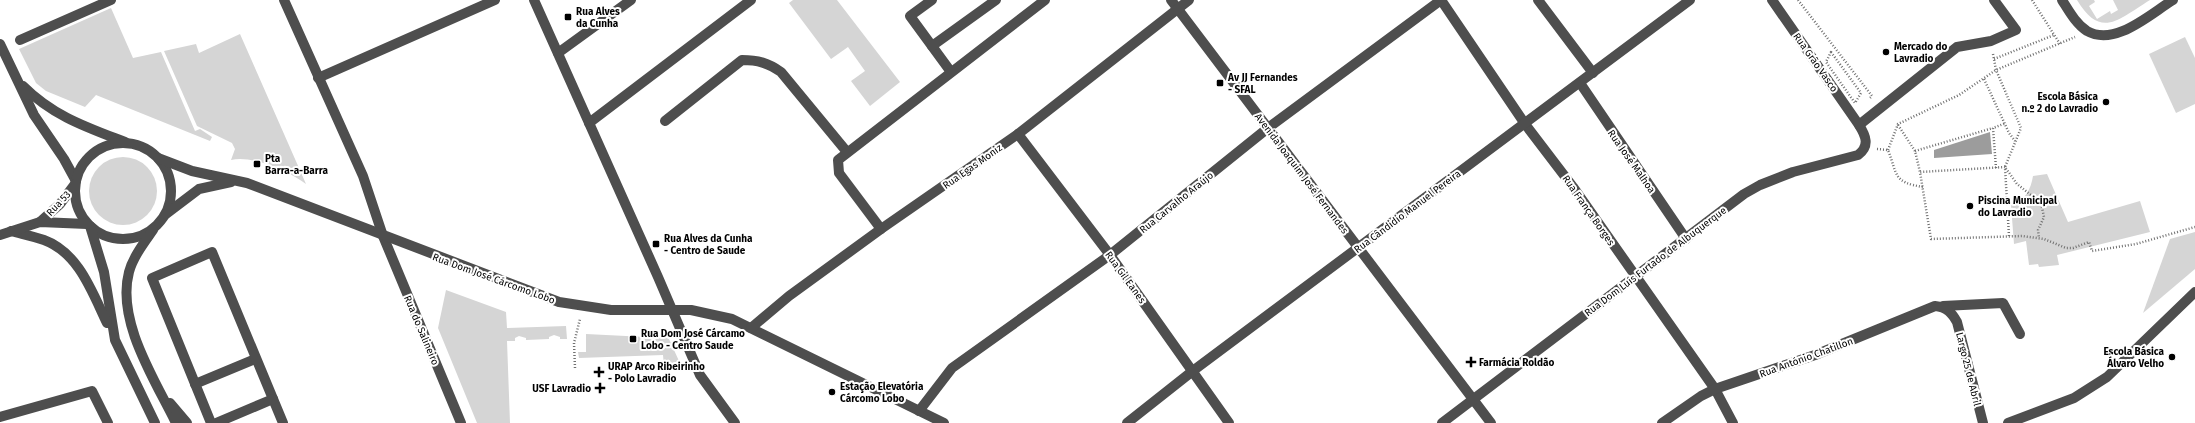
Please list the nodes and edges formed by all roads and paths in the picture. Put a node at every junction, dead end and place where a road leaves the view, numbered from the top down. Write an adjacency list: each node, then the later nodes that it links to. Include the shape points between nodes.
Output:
1 (111, 0): 24 (street)
2 (284, 0): 34 (street, Rua do Salineiro)
3 (495, 0): 34 (street)
4 (534, 0): 29 (street)
5 (631, 0): 29 (street)
6 (751, 0): 40 (street)
7 (932, 0): 28 (street, via 910,16)
8 (996, 0): 28 (street)
9 (1045, 0): 32 (street)
10 (1171, 0): 21 (street, Avenida Joaquim José Fernandes)
11 (1190, 0): 21 (street, Rua Egas Moniz)
12 (1441, 0): 42 (street, Rua França Borges); 45 (street, Rua Carvalho Araújo)
13 (1538, 0): 33 (street)
14 (1690, 0): 33 (street, Rua Cândidio Manuel Pereira)
15 (1772, 0): 38 (street, Rua Grão Vasco)
16 (1798, 0): 38 (path, via 1872,96)
17 (1994, 0): 25 (street, via 2016,30)
18 (2032, 0): 23 (path)
19 (2062, 0): 22 (street)
20 (2173, 0): 22 (street, via 2122,32 2109,35 2088,31)
21 (1178, 9): 45 (street, Avenida Joaquim José Fernandes); 47 (street, Rua Egas Moniz)
22 (2080, 25): 27 (path, via 2077,37)
23 (2054, 35): 27 (path); 30 (path)
24 (20, 40)
25 (1990, 41): 30 (path); 44 (street, via 1957,47)
26 (0, 44): 36 (street)
27 (2060, 44): 31 (path)
28 (932, 46): 32 (street)
29 (558, 53): 40 (street)
30 (1994, 59): 31 (path)
31 (1996, 70): 35 (path); 48 (path, via 2021,128)
32 (951, 72): 53 (street)
33 (1593, 73): 37 (street, Rua Cândidio Manuel Pereira)
34 (318, 78): 69 (street, Rua do Salineiro, via 362,176)
35 (1984, 78): 41 (path); 43 (path, via 1959,95)
36 (17, 80): 49 (street, via 39,101 62,117); 58 (street, via 34,115 64,159)
37 (1580, 83): 42 (street, Rua Cândidio Manuel Pereira); 72 (street, Rua José Malhoa)
38 (1852, 113): 44 (street, Rua Grão Vasco)
39 (665, 121): 53 (street, via 742,60 756,60 781,72)
40 (589, 123): 79 (street)
41 (2006, 123): 46 (path); 48 (path, via 2009,133)
42 (1524, 124): 73 (street, Rua Cândidio Manuel Pereira); 75 (street, Rua França Borges, via 1573,187)
43 (1898, 124): 51 (path); 52 (path)
44 (1859, 125): 50 (street, via 1865,134)
45 (1268, 128): 73 (street, Avenida Joaquim José Fernandes); 74 (street, Rua Carvalho Araújo)
46 (1993, 128): 52 (path); 56 (path)
47 (1018, 134): 66 (street, Rua Egas Moniz); 74 (street, Rua Gil Eanes)
48 (2016, 141): 55 (path)
49 (130, 143): 54 (street, via 145,148); 58 (street, via 115,144 96,152 81,167)
50 (1866, 147): 51 (path); 72 (street, Rua Dom Luís Furtado de Albuquerque, via 1858,155 1793,172 1760,185 1744,194)
51 (1888, 150): 60 (path, via 1900,181)
52 (1915, 151): 57 (path)
53 (846, 152): 66 (street, via 838,160 839,173)
54 (158, 158): 59 (street, Rua Dom José Cárcomo Lobo, via 192,172); 61 (street, via 166,171 170,185 170,201)
55 (2006, 167): 56 (path); 70 (path); 71 (path, via 2017,184 2041,203 2044,217 2038,230)
56 (1996, 168): 57 (path)
57 (1920, 172): 60 (path)
58 (76, 182): 62 (street, Rua 53, via 60,204); 63 (street, via 77,205)
59 (247, 183): 61 (street, Rua Dom José Cárcomo Lobo, via 223,183 199,189); 69 (street, Rua Dom José Cárcomo Lobo)
60 (1923, 187): 70 (path, via 1931,239)
61 (164, 215): 64 (street)
62 (40, 222): 63 (street, Rua 53); 67 (street, Rua 53)
63 (89, 225): 64 (street, via 102,235 116,239 144,235); 82 (street, via 104,272)
64 (156, 226): 88 (street, via 135,257 129,271 126,297 133,331)
65 (2195, 227): 71 (path, via 2136,244 2092,250 2089,242 2066,248)
66 (881, 229): 80 (street, Rua Egas Moniz)
67 (11, 231): 68 (street, Rua 53); 82 (street, via 44,240 71,257 91,288)
68 (0, 235)
69 (383, 236): 78 (street, Rua Dom José Cárcomo Lobo, via 534,294); 100 (street, Rua do Salineiro)
70 (2009, 236): 71 (path)
71 (2039, 238)
72 (1686, 239): 75 (street, Rua Dom Luís Furtado de Albuquerque)
73 (1358, 247): 85 (street, Rua Cândidio Manuel Pereira); 90 (street, Avenida Joaquim José Fernandes)
74 (1110, 255): 85 (street, Rua Gil Eanes); 91 (street, Rua Carvalho Araújo, via 952,368)
75 (1635, 277): 87 (street, Rua França Borges); 90 (street, Rua Dom Luís Furtado de Albuquerque)
76 (2195, 292): 110 (street, via 2107,377 2074,398)
77 (1943, 306): 81 (street, Rua António Chatillon, via 2003,303); 87 (street, Rua António Chatillon, via 1935,306 1821,352); 109 (street, Largo 25 de Abril, via 1953,315 1961,335)
78 (583, 307): 79 (street, Rua Dom José Cárcomo Lobo, via 611,310); 84 (path, via 574,343)
79 (670, 309): 80 (street, Rua Dom José Cárcomo Lobo, via 713,314); 101 (street, via 707,388)
80 (751, 328): 91 (street, Rua Dom José Cárcomo Lobo)
81 (2020, 334)
82 (115, 340): 94 (street)
83 (255, 359): 86 (street); 86 (street, via 212,252 152,278); 89 (street)
84 (575, 368)
85 (1194, 370): 103 (street, Rua Cândidio Manuel Pereira); 104 (street, Rua Gil Eanes)
86 (195, 384): 97 (street)
87 (1715, 390): 107 (street, Rua António Chatillon, via 1701,396); 108 (street, Rua França Borges)
88 (161, 393): 95 (street); 96 (street)
89 (272, 399): 98 (street); 99 (street)
90 (1473, 400): 105 (street, Rua Dom Luís Furtado de Albuquerque); 106 (street, Avenida Joaquim José Fernandes)
91 (919, 411): 102 (street, Rua Dom José Cárcomo Lobo)
92 (0, 418): 93 (street, via 92,390)
93 (108, 423)
94 (155, 423)
95 (176, 423)
96 (187, 423)
97 (211, 423)
98 (216, 423)
99 (282, 423)
100 (461, 423)
101 (735, 423)
102 (944, 423)
103 (1127, 423)
104 (1230, 423)
105 (1442, 423)
106 (1491, 423)
107 (1662, 423)
108 (1733, 423)
109 (1982, 423)
110 (2008, 423)

